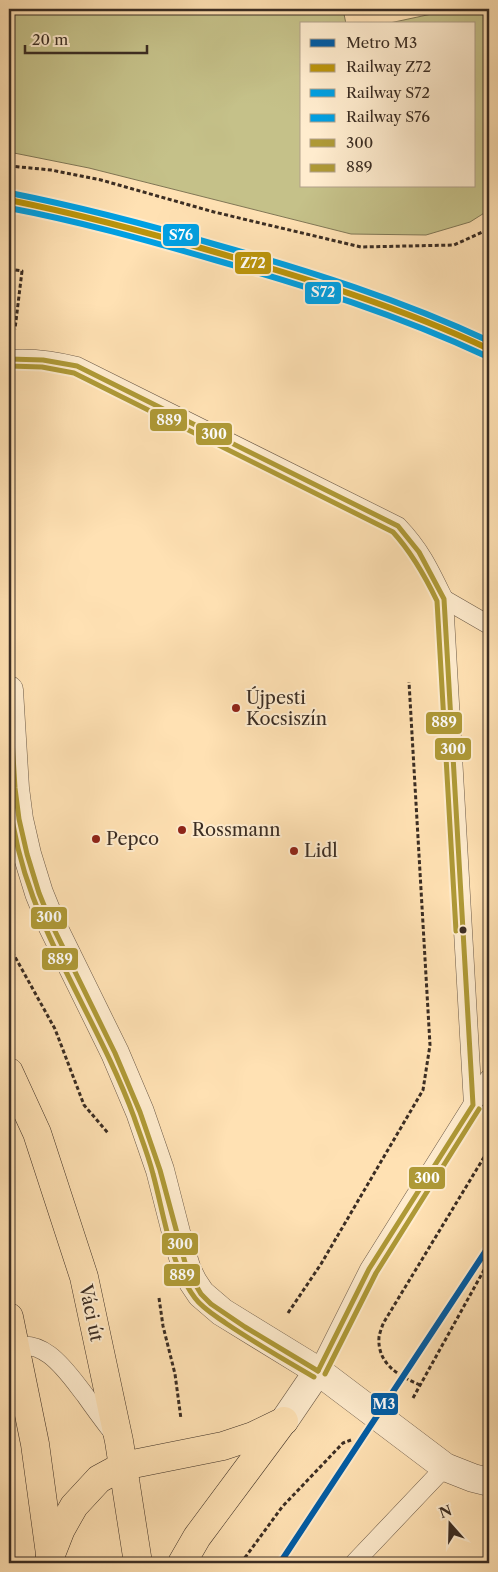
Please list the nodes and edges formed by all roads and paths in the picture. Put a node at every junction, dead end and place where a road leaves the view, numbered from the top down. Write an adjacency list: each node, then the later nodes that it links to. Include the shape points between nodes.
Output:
1 (9, 166): 2 (path, via 102,180 214,212 361,247 454,245)
2 (489, 229)
3 (9, 269): 4 (path, via 22,271)
4 (15, 337)
5 (9, 359): 6 (lane, via 51,360 77,366 398,526 423,556)
6 (444, 599): 7 (lane); 13 (lane)
7 (489, 625)
8 (409, 682): 19 (path, via 430,1045 423,1090 321,1264)
9 (9, 690): 19 (street, via 19,819 39,893 140,1112 190,1276 211,1304)
10 (9, 946): 14 (path, via 55,1028 84,1105)
11 (9, 1072): 25 (main road, Váci út, via 37,1133 84,1277)
12 (489, 1078): 13 (lane)
13 (473, 1105): 21 (lane, via 369,1269)
14 (109, 1134)
15 (489, 1150): 22 (path, via 384,1322 379,1337 381,1354 391,1368 399,1376)
16 (489, 1261): 22 (path)
17 (159, 1297): 26 (path, via 175,1374)
18 (9, 1317): 20 (main road)
19 (269, 1341): 21 (street)
20 (12, 1347): 25 (lane, via 35,1347 58,1361); 29 (main road, via 35,1444)
21 (318, 1371): 23 (street); 24 (street)
22 (420, 1385): 24 (path, via 411,1404)
23 (284, 1421): 26 (main road, via 253,1436); 31 (main road, via 197,1537)
24 (386, 1423): 27 (street); 32 (path, via 343,1443 282,1507)
25 (121, 1453): 26 (main road); 29 (main road, via 74,1506); 30 (main road, Váci út)
26 (186, 1454)
27 (445, 1467): 28 (street); 33 (lane)
28 (489, 1482)
29 (50, 1560)
30 (138, 1563)
31 (182, 1563)
32 (241, 1563)
33 (354, 1563)

